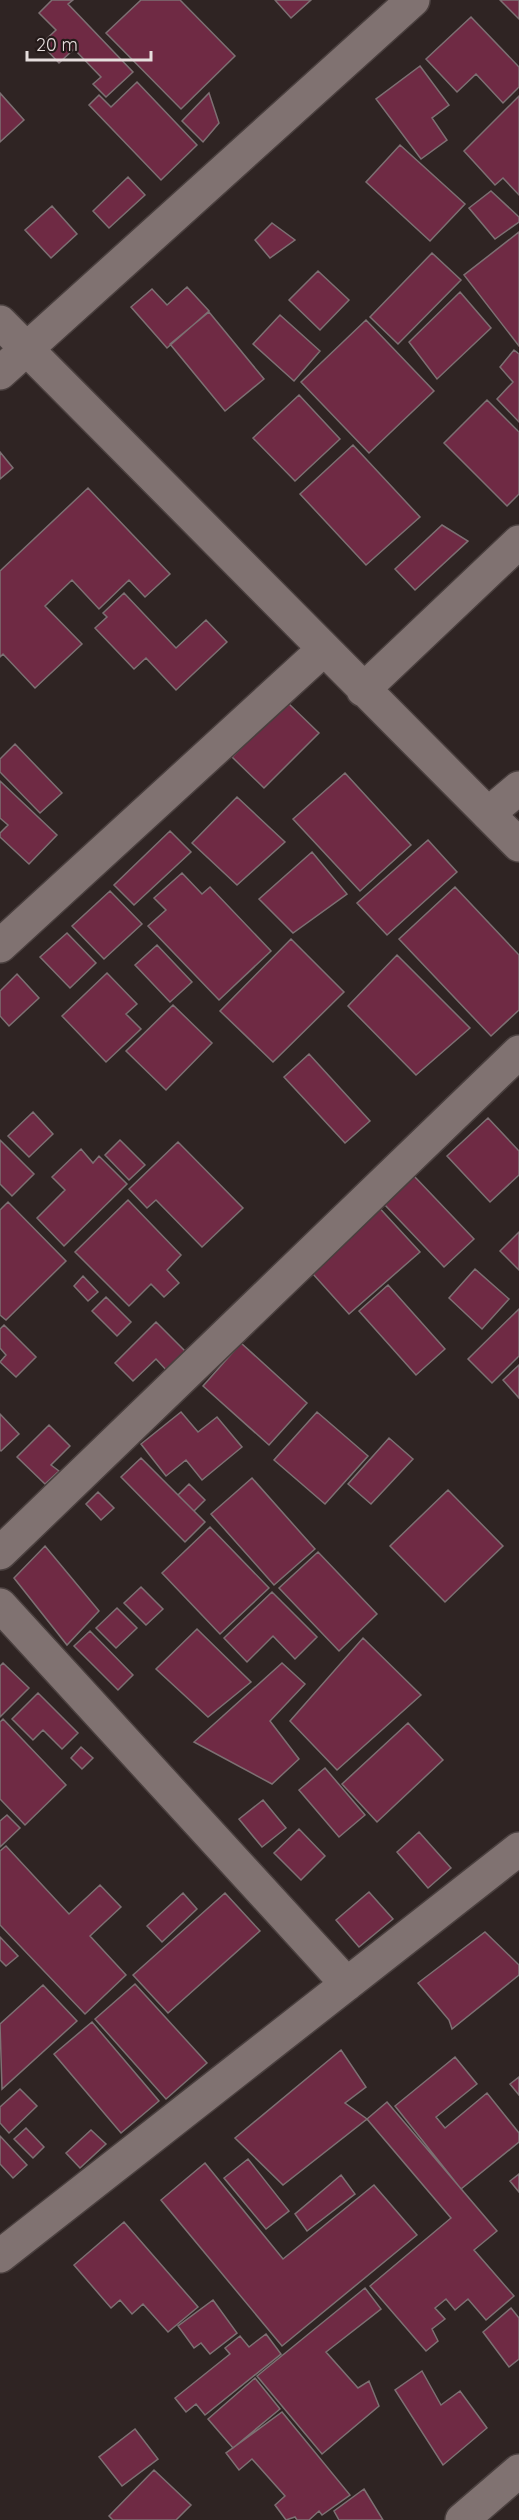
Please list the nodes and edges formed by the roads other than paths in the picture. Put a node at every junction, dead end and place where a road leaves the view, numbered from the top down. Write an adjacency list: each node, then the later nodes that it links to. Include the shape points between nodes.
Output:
1 (413, 0): 3 (street)
2 (0, 322): 3 (street)
3 (25, 350): 4 (street); 6 (street)
4 (0, 373)
5 (519, 542): 7 (street)
6 (323, 650): 7 (street); 11 (street)
7 (363, 690): 9 (street)
8 (519, 788): 9 (street)
9 (489, 814): 10 (street)
10 (519, 845)
11 (0, 946)
12 (519, 1052): 13 (street)
13 (0, 1552)
14 (0, 1605): 16 (street)
15 (519, 1849): 16 (street)
16 (347, 1984): 17 (street)
17 (0, 2256)
18 (519, 2471): 19 (street)
19 (462, 2520)

